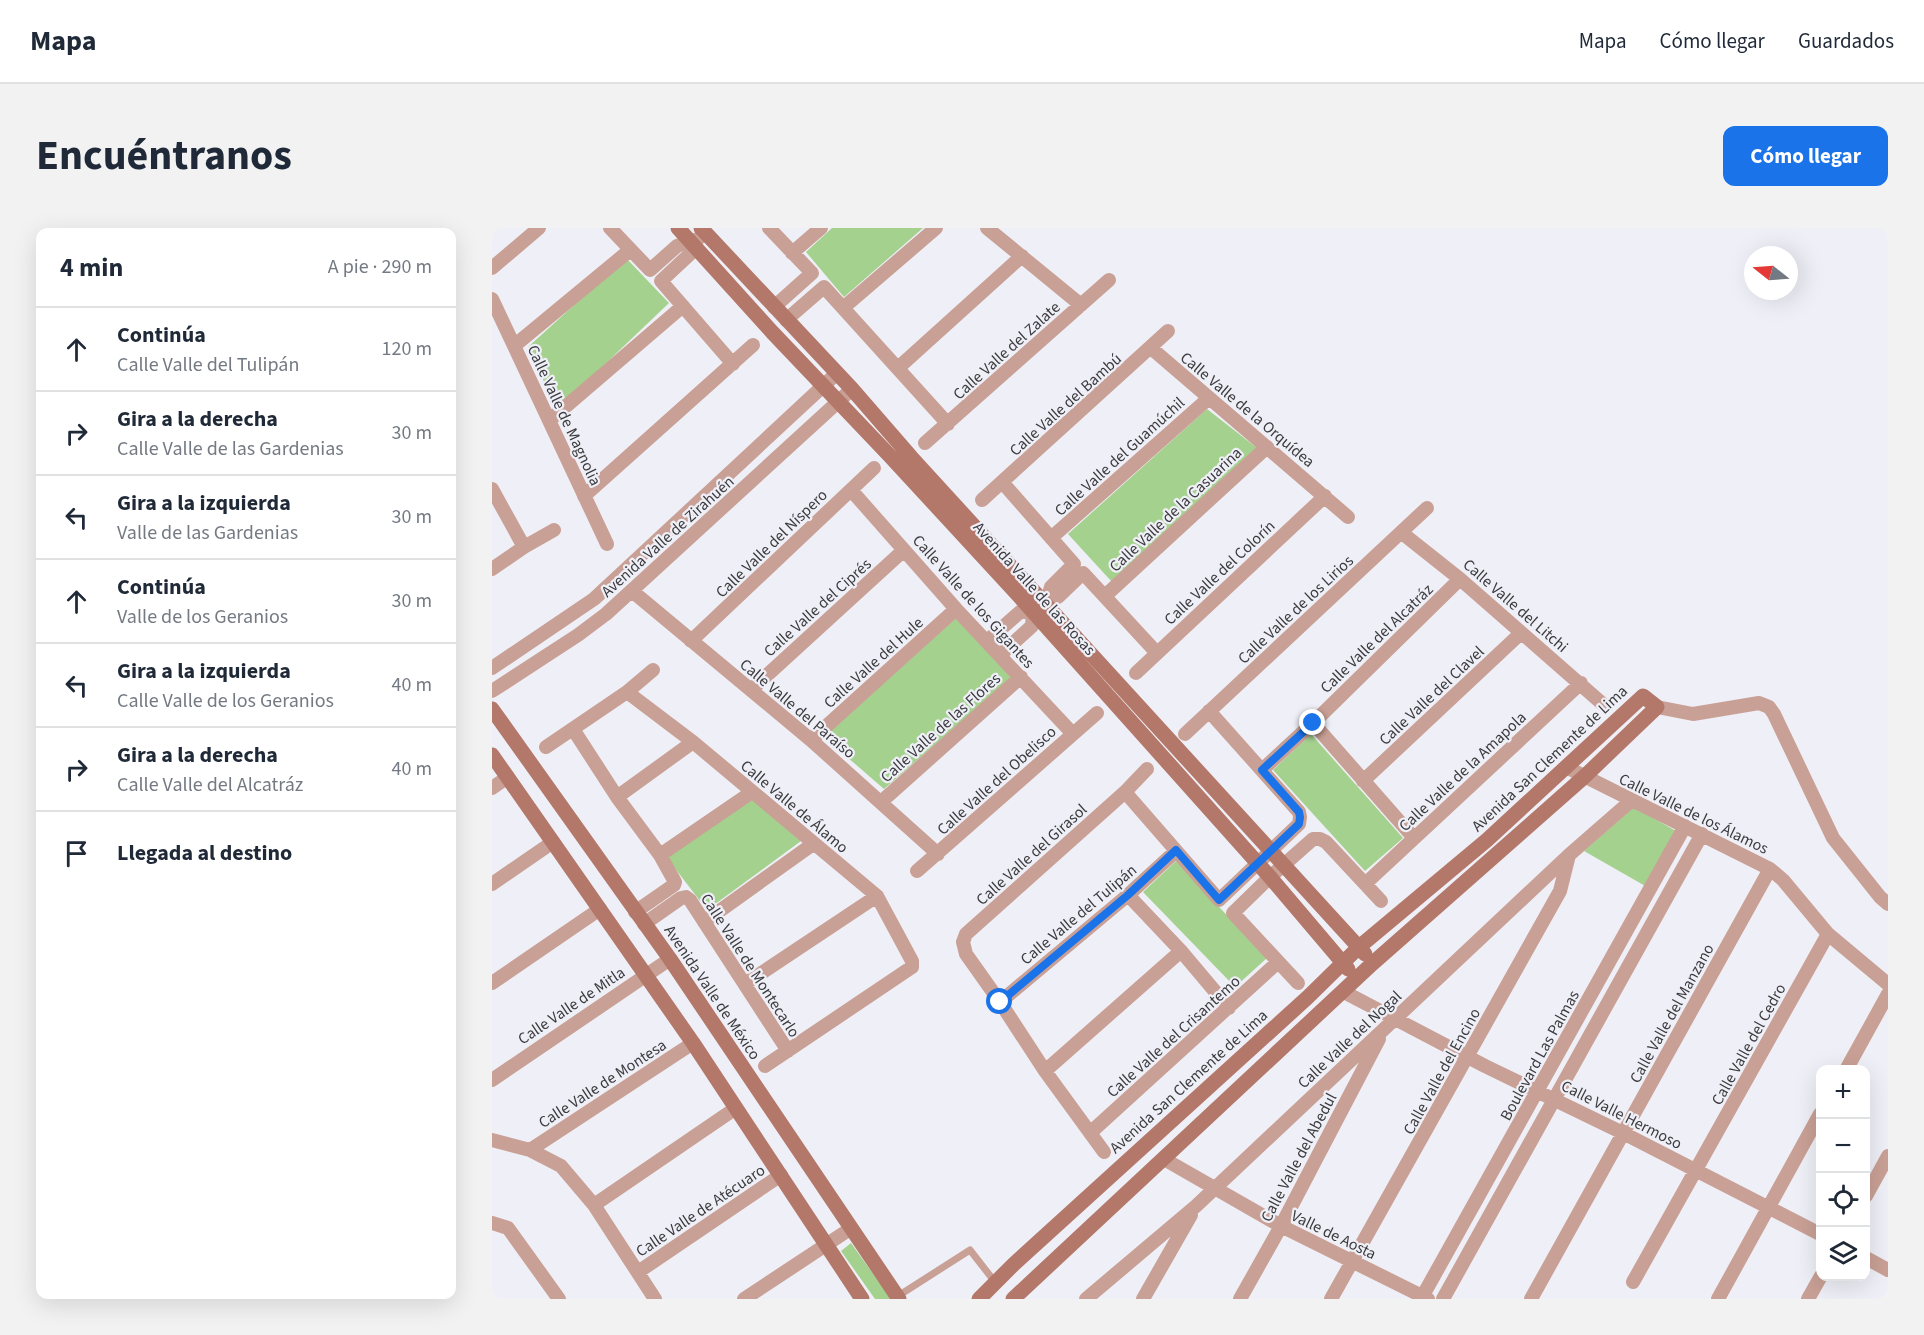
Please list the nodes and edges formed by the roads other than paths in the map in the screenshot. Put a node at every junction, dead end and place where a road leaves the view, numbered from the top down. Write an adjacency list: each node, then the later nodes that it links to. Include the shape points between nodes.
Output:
1 (539, 228): 13 (street)
2 (610, 228): 10 (street)
3 (678, 228): 9 (street, Avenida Valle de las Rosas)
4 (769, 228): 11 (street)
5 (821, 228): 11 (street)
6 (936, 228): 19 (street)
7 (987, 228): 12 (street)
8 (703, 231): 9 (street); 18 (street, Avenida Valle de las Rosas)
9 (693, 243): 10 (street, via 677,246 650,270); 17 (street, via 690,254 661,281); 28 (street, Avenida Valle de las Rosas)
10 (630, 250): 23 (street)
11 (792, 253): 18 (street, via 812,273)
12 (1022, 256): 16 (street); 26 (street)
13 (492, 268)
14 (1109, 280): 16 (street, Calle Valle del Zalate)
15 (492, 299): 23 (street, Calle Valle de Magnolia)
16 (1081, 305): 33 (street, Calle Valle del Zalate)
17 (683, 306): 25 (street); 32 (street)
18 (774, 307): 20 (street, Avenida Valle de las Rosas)
19 (843, 308): 20 (street, via 824,287); 26 (street)
20 (786, 320): 27 (street, Avenida Valle de las Rosas)
21 (1168, 331): 24 (street, Calle Valle del Bambú)
22 (753, 345): 25 (street)
23 (514, 346): 32 (street, Calle Valle de Magnolia)
24 (1151, 348): 30 (street, Calle Valle de la Orquídea); 37 (street, Calle Valle del Bambú)
25 (733, 364): 40 (street)
26 (898, 368): 33 (street)
27 (836, 374): 28 (street, Avenida Valle de Zirahuén); 29 (street, Avenida Valle de las Rosas)
28 (823, 387): 31 (street, Avenida Valle de las Rosas); 63 (street, Avenida Valle de Zirahuén, via 594,599)
29 (852, 389): 31 (street, Avenida Valle de Zirahuén); 56 (street, Avenida Valle de las Rosas)
30 (1209, 398): 35 (street, Calle Valle de la Orquídea); 47 (street, Calle Valle del Guamúchil)
31 (838, 402): 54 (street, Avenida Valle de Zirahuén); 56 (street, Avenida Valle de las Rosas)
32 (550, 420): 40 (street, Calle Valle de Magnolia)
33 (948, 424): 34 (street, Calle Valle del Zalate)
34 (925, 443)
35 (1267, 447): 41 (street, Calle Valle de la Orquídea); 55 (street, Calle Valle de la Casuarina)
36 (874, 468): 39 (street, Calle Valle del Níspero)
37 (1002, 482): 42 (street, Calle Valle del Bambú); 47 (street)
38 (492, 489): 49 (street)
39 (850, 490): 50 (street, Calle Valle de los Gigantes); 59 (street, Calle Valle del Níspero)
40 (584, 496): 48 (street, Calle Valle de Magnolia)
41 (1325, 496): 44 (street, Calle Valle de la Orquídea); 61 (street, Calle Valle del Colorín)
42 (982, 500)
43 (1427, 508): 46 (street, Calle Valle de los Lirios)
44 (1348, 517)
45 (554, 530): 49 (street)
46 (1402, 532): 53 (street, Calle Valle del Litchi); 74 (street, Calle Valle de los Lirios)
47 (1051, 538): 51 (street)
48 (607, 544)
49 (524, 547): 52 (street)
50 (904, 550): 57 (street, Calle Valle de los Gigantes); 68 (street, Calle Valle del Ciprés)
51 (1078, 568): 55 (street); 56 (street, via 1051,587)
52 (492, 569)
53 (1460, 579): 58 (street, Calle Valle del Litchi); 76 (street, Calle Valle del Alcatráz)
54 (632, 591): 59 (street, Calle Valle del Paraíso); 69 (street, Avenida Valle de Zirahuén, via 578,636)
55 (1106, 595): 61 (street)
56 (1042, 604): 60 (street, via 1020,612); 62 (street, via 1032,626); 102 (street, Avenida Valle de las Rosas); 106 (street, Avenida Valle de las Rosas)
57 (956, 609): 60 (street, Calle Valle de los Gigantes); 80 (street, Calle Valle del Hule)
58 (1521, 633): 67 (street, Calle Valle del Litchi); 89 (street, Calle Valle del Clavel)
59 (692, 641): 68 (street, Calle Valle del Paraíso)
60 (987, 641): 62 (street, Calle Valle de los Gigantes)
61 (1156, 652): 65 (street, Calle Valle del Colorín)
62 (1000, 655): 66 (street, Calle Valle de los Gigantes)
63 (492, 668)
64 (653, 670): 70 (street)
65 (1136, 673)
66 (1021, 677): 78 (street, Calle Valle de los Gigantes); 95 (street, Calle Valle de las Flores)
67 (1581, 683): 71 (street, Calle Valle del Litchi); 98 (street, Calle Valle de la Amapola)
68 (752, 689): 80 (street, Calle Valle del Paraíso)
69 (492, 691)
70 (627, 692): 77 (street); 81 (street, Calle Valle de Álamo)
71 (1605, 706)
72 (1657, 707): 84 (street, Avenida San Clemente de Lima, via 1643,696); 88 (street); 116 (street, via 1693,714 1759,703 1768,707 1833,838)
73 (492, 709): 118 (street, Avenida Valle de México)
74 (1209, 711): 79 (street, Calle Valle de los Lirios); 86 (street)
75 (1097, 713): 78 (street, Calle Valle del Obelisco)
76 (1313, 723): 86 (street, Calle Valle del Alcatráz); 89 (street)
77 (573, 729): 82 (street); 93 (street)
78 (1073, 734): 103 (street, Calle Valle del Obelisco)
79 (1185, 734)
80 (811, 740): 95 (street, Calle Valle del Paraíso)
81 (693, 742): 91 (street, Calle Valle de Álamo); 93 (street)
82 (546, 747)
83 (492, 755): 87 (street)
84 (1566, 767): 88 (street, Calle Valle de los Álamos); 121 (street, Avenida San Clemente de Lima, via 1487,840)
85 (1147, 769): 92 (street, Calle Valle del Girasol)
86 (1262, 770): 102 (street, via 1300,817 1299,824)
87 (508, 777): 90 (street); 99 (street)
88 (1584, 777): 94 (street, Calle Valle de los Álamos); 126 (street)
89 (1364, 781): 98 (street)
90 (492, 788)
91 (752, 792): 100 (street, Calle Valle de Álamo); 104 (street)
92 (1125, 792): 101 (street); 135 (street, Calle Valle del Girasol, via 966,934 966,954)
93 (617, 797): 104 (street)
94 (1632, 800): 96 (street, Calle Valle de los Álamos); 105 (street, Calle Valle del Nogal)
95 (881, 802): 103 (street, Calle Valle del Paraíso)
96 (1685, 826): 97 (street, Calle Valle de los Álamos); 146 (street, Boulevard Las Palmas)
97 (1702, 834): 108 (street, Calle Valle de los Álamos); 147 (street, Boulevard Las Palmas)
98 (1414, 838): 112 (street, Calle Valle de la Amapola)
99 (553, 842): 111 (street); 117 (street)
100 (813, 844): 114 (street, Calle Valle de Álamo); 119 (street)
101 (1176, 850): 106 (street, via 1219,900); 113 (street, Calle Valle del Tulipán)
102 (1270, 852): 106 (street); 107 (street, Avenida Valle de las Rosas)
103 (938, 854): 109 (street, Calle Valle del Obelisco)
104 (660, 855): 118 (street, via 675,882)
105 (1569, 855): 137 (street, Calle Valle del Nogal); 141 (street, Calle Valle del Encino, via 1560,891)
106 (1257, 863): 110 (street, Avenida Valle de las Rosas)
107 (1283, 866): 110 (street); 112 (street, via 1313,839 1320,839); 121 (street, Avenida Valle de las Rosas)
108 (1770, 868): 120 (street, Calle Valle de los Álamos); 151 (street, Calle Valle del Manzano)
109 (917, 871)
110 (1270, 877): 124 (street, via 1233,913); 125 (street, Avenida Valle de las Rosas)
111 (492, 884)
112 (1365, 884): 115 (street)
113 (1128, 895): 122 (street); 135 (street, Calle Valle del Tulipán)
114 (877, 896): 131 (street); 140 (street, Calle Valle de Álamo, via 912,967)
115 (1381, 901)
116 (1888, 904)
117 (600, 909): 127 (street); 130 (street)
118 (640, 918): 119 (street, Calle Valle de Montecarlo, via 686,897); 123 (street, Avenida Valle de México)
119 (704, 922): 131 (street, Calle Valle de Montecarlo)
120 (1828, 934): 132 (street, Calle Valle de los Álamos); 157 (street, Calle Valle del Cedro)
121 (1359, 947): 125 (street, Avenida San Clemente de Lima); 126 (street, Avenida Valle de las Rosas)
122 (1181, 951): 136 (street); 144 (street)
123 (670, 959): 127 (street, Calle Valle de Mitla); 166 (street, Avenida Valle de México)
124 (1278, 962): 129 (street); 136 (street, Calle Valle del Crisantemo)
125 (1343, 962): 128 (street, Avenida Valle de las Rosas); 174 (street, Avenida San Clemente de Lima)
126 (1373, 963): 128 (street)
127 (645, 975): 139 (street); 145 (street, Calle Valle de Mitla)
128 (1356, 979): 133 (street)
129 (1298, 982)
130 (492, 983)
131 (745, 984): 140 (street, Calle Valle de Montecarlo)
132 (1888, 984)
133 (1344, 992): 137 (street, Calle Valle Hermoso); 156 (street)
134 (1888, 994): 142 (street)
135 (1000, 1002): 144 (street)
136 (1229, 1008): 150 (street, Calle Valle del Crisantemo)
137 (1395, 1019): 138 (street, Calle Valle del Nogal); 141 (street, Calle Valle Hermoso)
138 (1384, 1030): 159 (street, Calle Valle del Nogal); 165 (street, Calle Valle del Abedul)
139 (693, 1043): 148 (street); 153 (street, Calle Valle de Montesa)
140 (788, 1051): 143 (street)
141 (1467, 1057): 146 (street, Calle Valle Hermoso); 170 (street, Calle Valle del Encino)
142 (1849, 1065)
143 (765, 1066)
144 (1045, 1071): 150 (street)
145 (492, 1080)
146 (1539, 1090): 147 (street, Calle Valle Hermoso); 177 (street, Boulevard Las Palmas)
147 (1554, 1099): 151 (street, Calle Valle Hermoso); 188 (street, Boulevard Las Palmas)
148 (736, 1108): 158 (street); 161 (street)
149 (1818, 1119): 163 (street)
150 (1090, 1133): 154 (street)
151 (1623, 1133): 157 (street, Calle Valle Hermoso); 189 (street, Calle Valle del Manzano)
152 (492, 1140): 153 (street)
153 (530, 1150): 161 (street, via 561,1166)
154 (1104, 1152)
155 (1888, 1156): 160 (street)
156 (1164, 1159): 159 (street, Valle de Aosta); 183 (street)
157 (1697, 1171): 163 (street, Calle Valle Hermoso); 175 (street, Calle Valle del Cedro)
158 (781, 1175): 168 (street); 172 (street, Calle Valle de Atécuaro)
159 (1213, 1188): 162 (street, Calle Valle del Nogal); 165 (street, Valle de Aosta)
160 (1870, 1189)
161 (594, 1205): 172 (street)
162 (1196, 1206): 184 (street, Calle Valle del Nogal); 185 (street)
163 (1768, 1207): 167 (street, Calle Valle Hermoso); 190 (street)
164 (492, 1223): 178 (street, via 508,1228)
165 (1281, 1226): 170 (street, Valle de Aosta); 186 (street, Calle Valle del Abedul)
166 (850, 1229): 168 (street); 176 (street, Avenida Valle de México)
167 (1816, 1231)
168 (827, 1244): 180 (street); 181 (street)
169 (1870, 1260): 171 (street)
170 (1353, 1261): 177 (street, Valle de Aosta); 187 (street, Calle Valle del Encino)
171 (1888, 1270)
172 (638, 1272): 179 (street)
173 (1818, 1281): 191 (street)
174 (996, 1282): 176 (lane, via 970,1250); 182 (street, Avenida San Clemente de Lima)
175 (1634, 1282)
176 (898, 1298)
177 (1424, 1298)
178 (560, 1299)
179 (656, 1299)
180 (744, 1299)
181 (862, 1299)
182 (979, 1299)
183 (1013, 1299)
184 (1086, 1299)
185 (1143, 1299)
186 (1240, 1299)
187 (1331, 1299)
188 (1443, 1299)
189 (1531, 1299)
190 (1718, 1299)
191 (1809, 1299)

